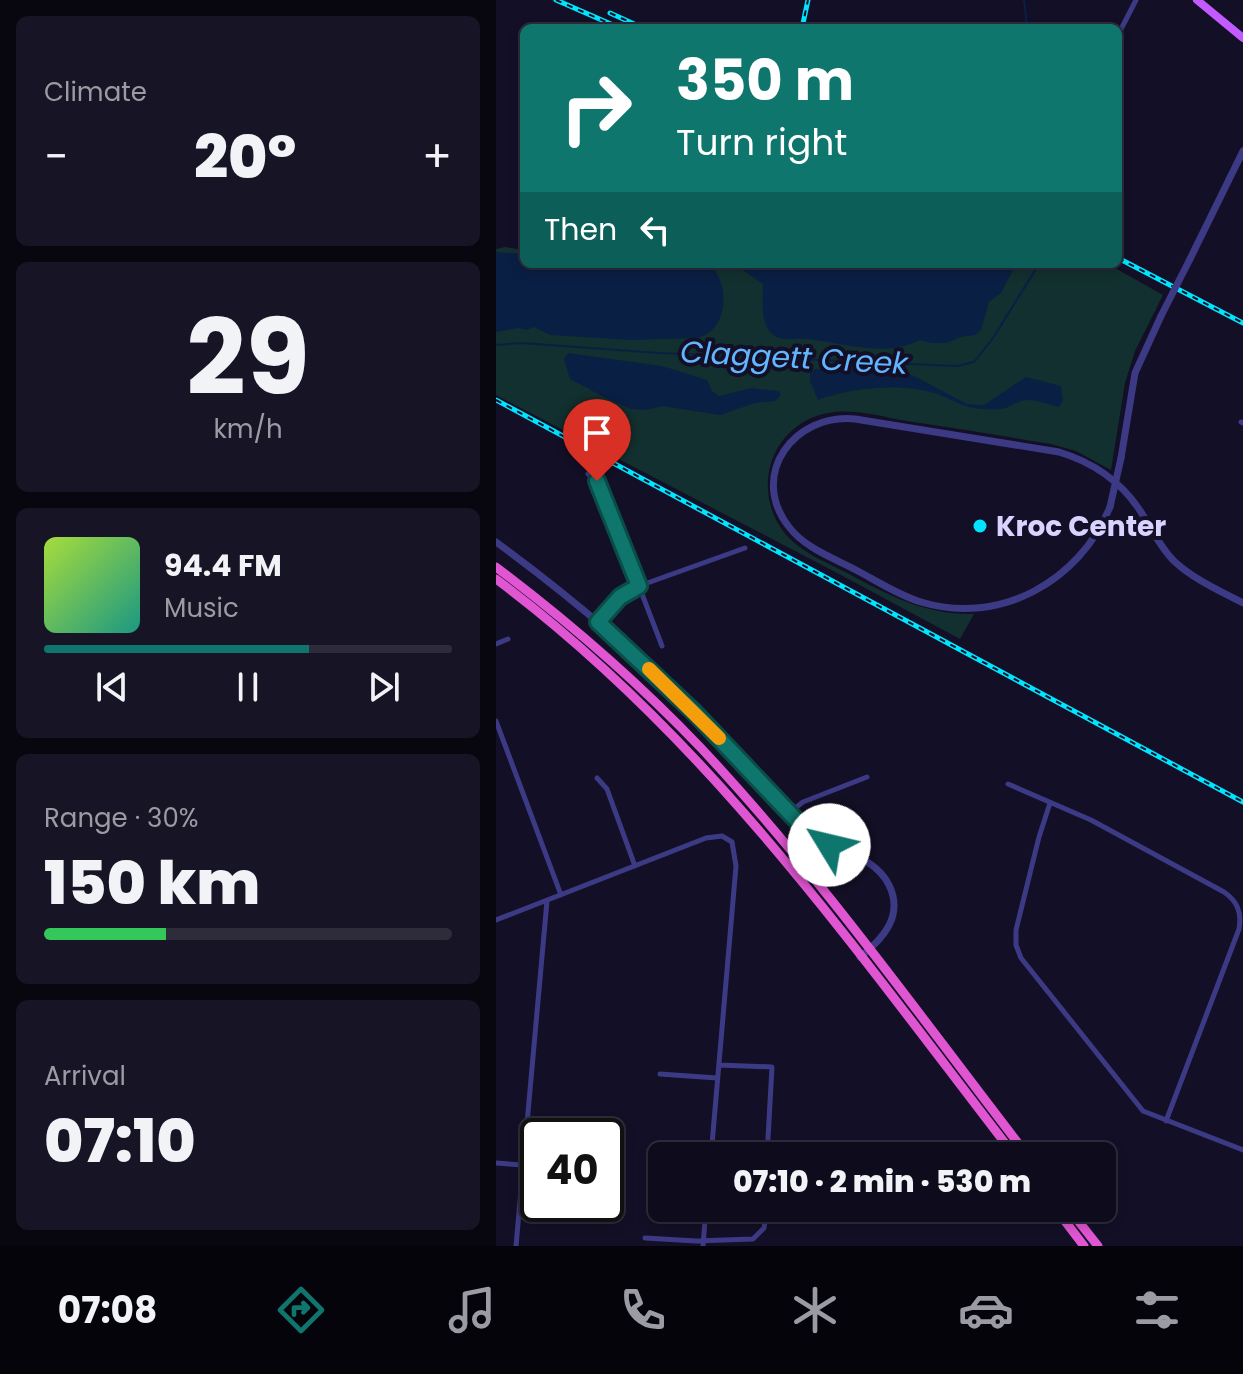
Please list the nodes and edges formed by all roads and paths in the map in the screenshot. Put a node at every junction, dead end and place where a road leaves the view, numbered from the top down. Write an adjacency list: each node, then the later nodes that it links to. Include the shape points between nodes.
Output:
1 (1136, 0): 3 (street)
2 (1197, 0): 4 (main road)
3 (1122, 27)
4 (1243, 38)
5 (1243, 151): 12 (street, bridge, via 1135,373 1121,458 1110,507 1078,559 1043,587 989,606 948,607 905,596 798,538 778,508 775,475 786,448 804,429 831,419 1067,455 1106,474 1130,497 1175,562)
6 (588, 474): 11 (street, via 601,488)
7 (496, 542): 13 (street)
8 (745, 548): 11 (street)
9 (496, 567): 27 (highway, via 604,655 700,748)
10 (496, 579): 28 (highway, via 600,664 675,736 760,829)
11 (639, 586): 13 (street, via 620,597); 16 (street)
12 (1243, 603)
13 (598, 622): 22 (street, via 695,713)
14 (508, 639): 15 (street)
15 (496, 644)
16 (662, 646)
17 (496, 721): 24 (street)
18 (867, 777): 22 (street, via 803,802)
19 (597, 778): 23 (street, via 607,789)
20 (1008, 784): 21 (street)
21 (1050, 803): 33 (street, via 1016,930 1018,952 1137,1106); 33 (street, via 1224,892 1239,909 1239,929)
22 (789, 813): 27 (street, via 812,835 877,869 888,884 892,920)
23 (635, 866): 24 (street); 29 (street, via 706,838 729,839 735,849)
24 (561, 895): 25 (street)
25 (547, 901): 26 (street); 32 (street)
26 (496, 920)
27 (869, 950): 28 (street); 37 (highway)
28 (860, 957): 36 (highway)
29 (719, 1065): 31 (street); 35 (street, via 772,1067)
30 (660, 1074): 31 (street)
31 (717, 1078): 34 (street)
32 (528, 1118)
33 (1166, 1121): 38 (street)
34 (712, 1142)
35 (768, 1142)
36 (1004, 1142)
37 (1017, 1142)
38 (1243, 1150)
39 (496, 1163): 40 (street)
40 (520, 1168)
41 (520, 1202): 48 (street)
42 (705, 1222): 47 (street)
43 (766, 1222): 47 (street, via 756,1238)
44 (1066, 1222): 49 (highway)
45 (1079, 1222): 50 (highway)
46 (645, 1238): 47 (street)
47 (703, 1243)
48 (516, 1246)
49 (1084, 1246)
50 (1098, 1246)

